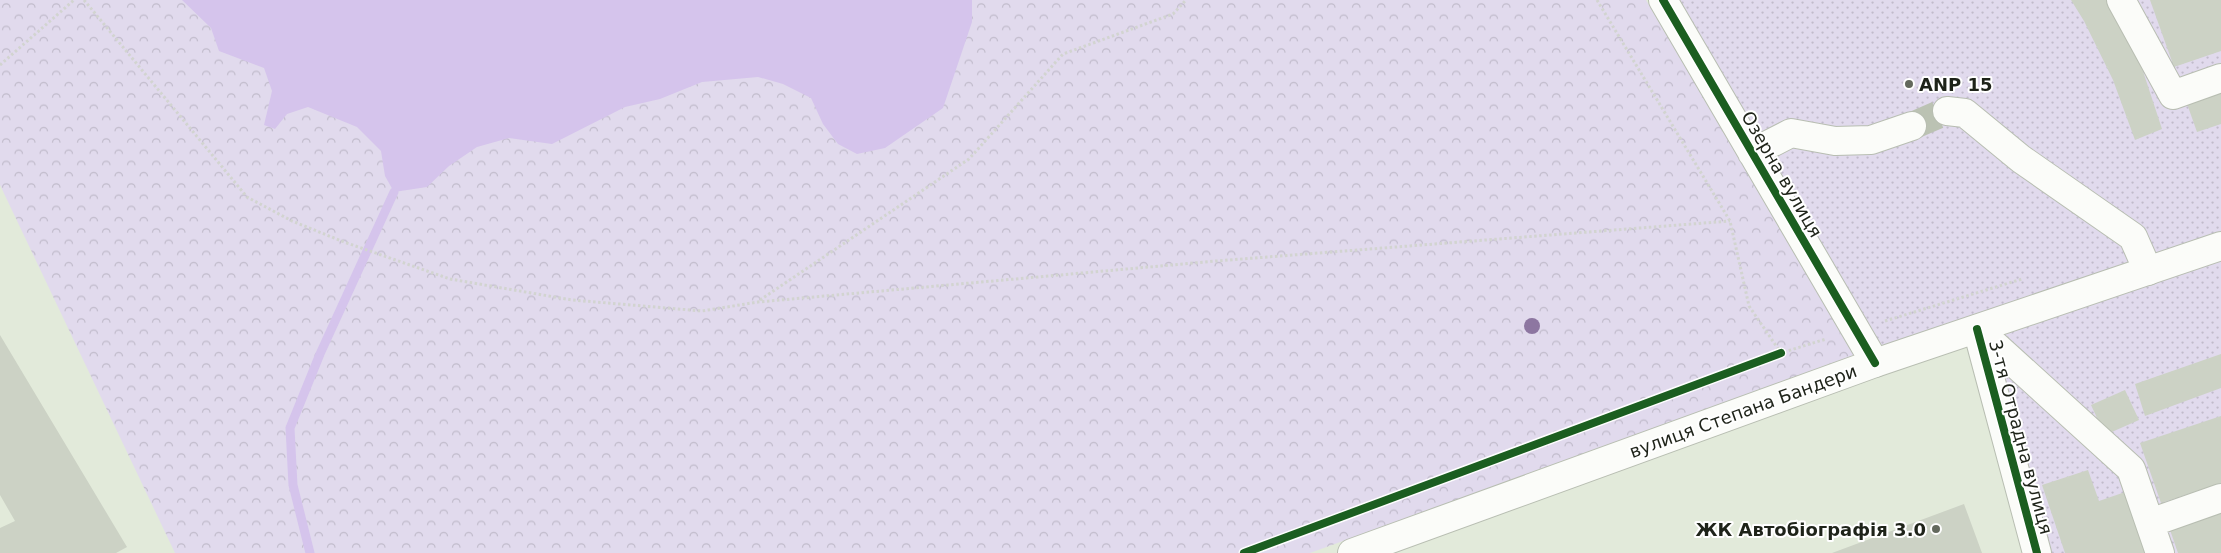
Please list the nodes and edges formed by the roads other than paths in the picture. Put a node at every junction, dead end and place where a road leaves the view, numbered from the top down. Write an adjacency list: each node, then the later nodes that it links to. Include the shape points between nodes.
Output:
1 (1663, 0): 6 (main road, Озерна вулиця)
2 (2121, 0): 3 (main road, via 2173,95)
3 (2221, 78)
4 (1947, 111): 8 (main road, via 1965,113 2021,159 2133,237)
5 (1912, 126): 6 (main road, via 1871,140 1835,141 1792,133)
6 (1752, 153): 10 (main road, Озерна вулиця)
7 (2221, 246): 8 (main road, вулиця Степана Бандери)
8 (2148, 271): 9 (main road, вулиця Степана Бандери)
9 (1977, 329): 10 (main road, вулиця Степана Бандери); 12 (main road, via 2131,469); 14 (main road, 3-тя Отрадна вулиця)
10 (1874, 363): 13 (main road, вулиця Степана Бандери)
11 (2221, 498): 12 (main road)
12 (2150, 523): 15 (main road)
13 (1352, 553)
14 (2037, 553)
15 (2160, 553)

